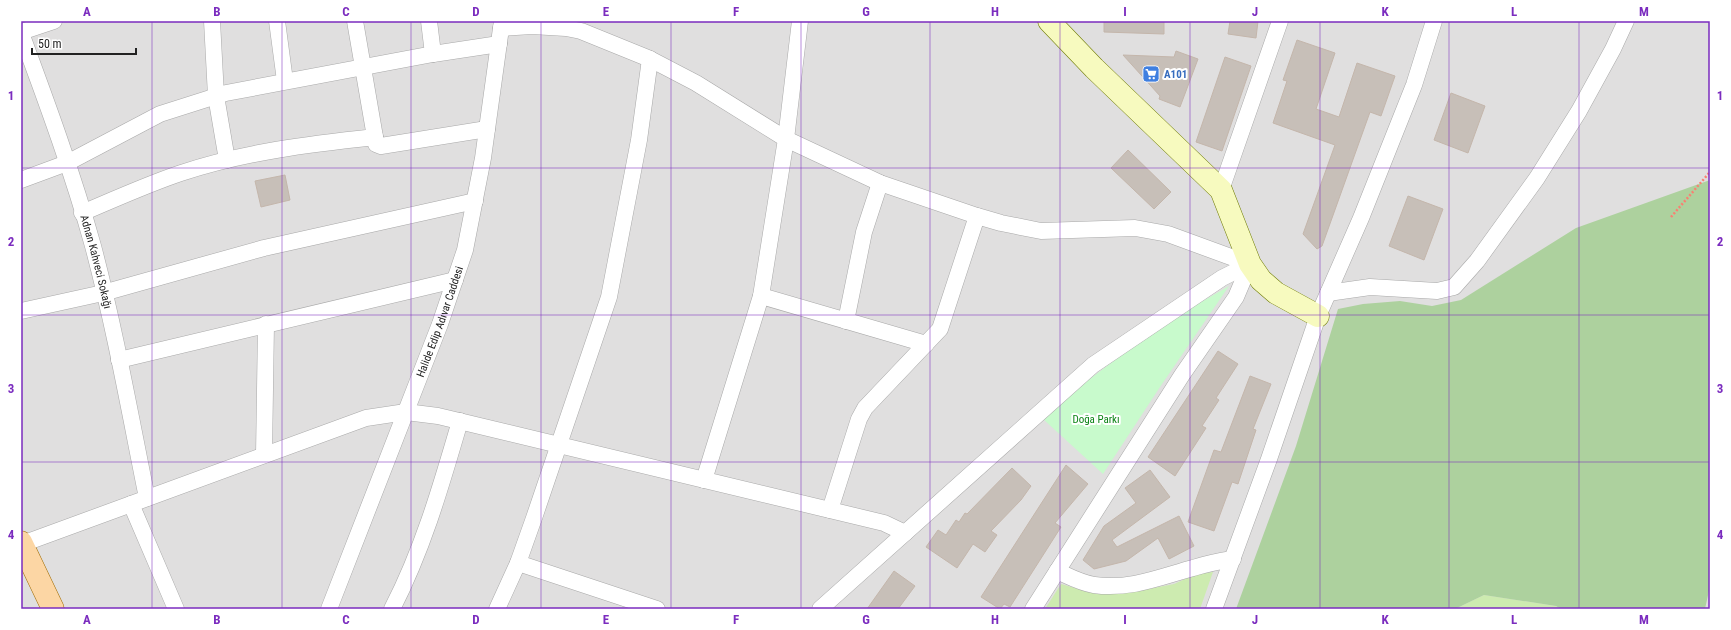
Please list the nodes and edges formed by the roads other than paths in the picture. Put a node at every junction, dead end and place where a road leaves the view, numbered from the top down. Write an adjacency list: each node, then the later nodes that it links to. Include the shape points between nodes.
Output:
1 (54, 21): 13 (street)
2 (212, 21): 19 (street)
3 (277, 21): 18 (street)
4 (355, 21): 17 (street)
5 (429, 21): 15 (street)
6 (800, 21): 22 (street)
7 (1049, 21): 27 (street)
8 (1280, 21): 27 (street)
9 (1434, 21): 34 (street, via 1411,92)
10 (1626, 21): 34 (street, via 1580,112 1537,178 1477,261 1454,286 1437,291 1370,287)
11 (502, 24): 12 (street); 14 (street, Halide Edip Adıvar Caddesi)
12 (552, 24): 16 (street, via 580,31)
13 (21, 32): 24 (street, Adnan Kahveci Sokağı)
14 (499, 44): 15 (street); 20 (street, Halide Edip Adıvar Caddesi)
15 (433, 54): 17 (street)
16 (650, 59): 22 (street, via 696,83); 44 (street, via 639,140 609,297)
17 (364, 67): 18 (street); 21 (street)
18 (285, 81): 19 (street)
19 (216, 96): 23 (street); 24 (street, via 160,114)
20 (487, 129): 21 (street, via 381,146 376,144); 28 (street, Halide Edip Adıvar Caddesi)
21 (375, 137): 23 (street, via 302,145)
22 (786, 139): 26 (street); 35 (street)
23 (227, 160): 29 (street, via 181,173)
24 (67, 163): 25 (street); 29 (street, Adnan Kahveci Sokağı)
25 (21, 180)
26 (880, 183): 30 (street); 38 (street, via 864,232)
27 (1221, 190): 31 (street)
28 (475, 201): 32 (street, Halide Edip Adıvar Caddesi, via 465,250); 33 (street, via 264,248)
29 (82, 213): 33 (street, Adnan Kahveci Sokağı, via 93,246)
30 (977, 216): 31 (street, via 1041,231 1135,228 1168,234); 40 (street, via 940,329)
31 (1250, 264): 37 (street, via 1261,280 1276,293); 50 (street, via 1216,282 1093,365); 54 (street, via 1236,296 1182,375)
32 (455, 280): 39 (street); 42 (street, Halide Edip Adıvar Caddesi)
33 (103, 293): 36 (street); 41 (street, Adnan Kahveci Sokağı)
34 (1328, 293): 37 (street)
35 (760, 296): 38 (street); 46 (street)
36 (21, 311)
37 (1318, 316): 52 (street)
38 (846, 321): 40 (street)
39 (266, 324): 41 (street); 45 (street)
40 (926, 344): 49 (street, via 862,414)
41 (119, 360): 47 (street, Adnan Kahveci Sokağı)
42 (406, 412): 43 (street); 45 (street, via 366,418); 57 (street, Halide Edip Adıvar Caddesi)
43 (460, 421): 44 (street); 58 (street, via 440,491 418,554)
44 (559, 444): 46 (street); 53 (street)
45 (264, 455): 47 (street)
46 (704, 480): 49 (street)
47 (147, 498): 48 (street)
48 (131, 504): 51 (street); 56 (street)
49 (830, 510): 50 (street, via 884,523)
50 (905, 533): 61 (street)
51 (21, 543): 55 (main road)
52 (1233, 558): 54 (street, via 1161,579 1116,586 1093,585); 63 (street)
53 (518, 563): 59 (street); 60 (street)
54 (1057, 570): 62 (street)
55 (53, 609)
56 (176, 609)
57 (329, 609)
58 (392, 609)
59 (497, 609)
60 (657, 609)
61 (820, 609)
62 (1033, 609)
63 (1214, 609)

